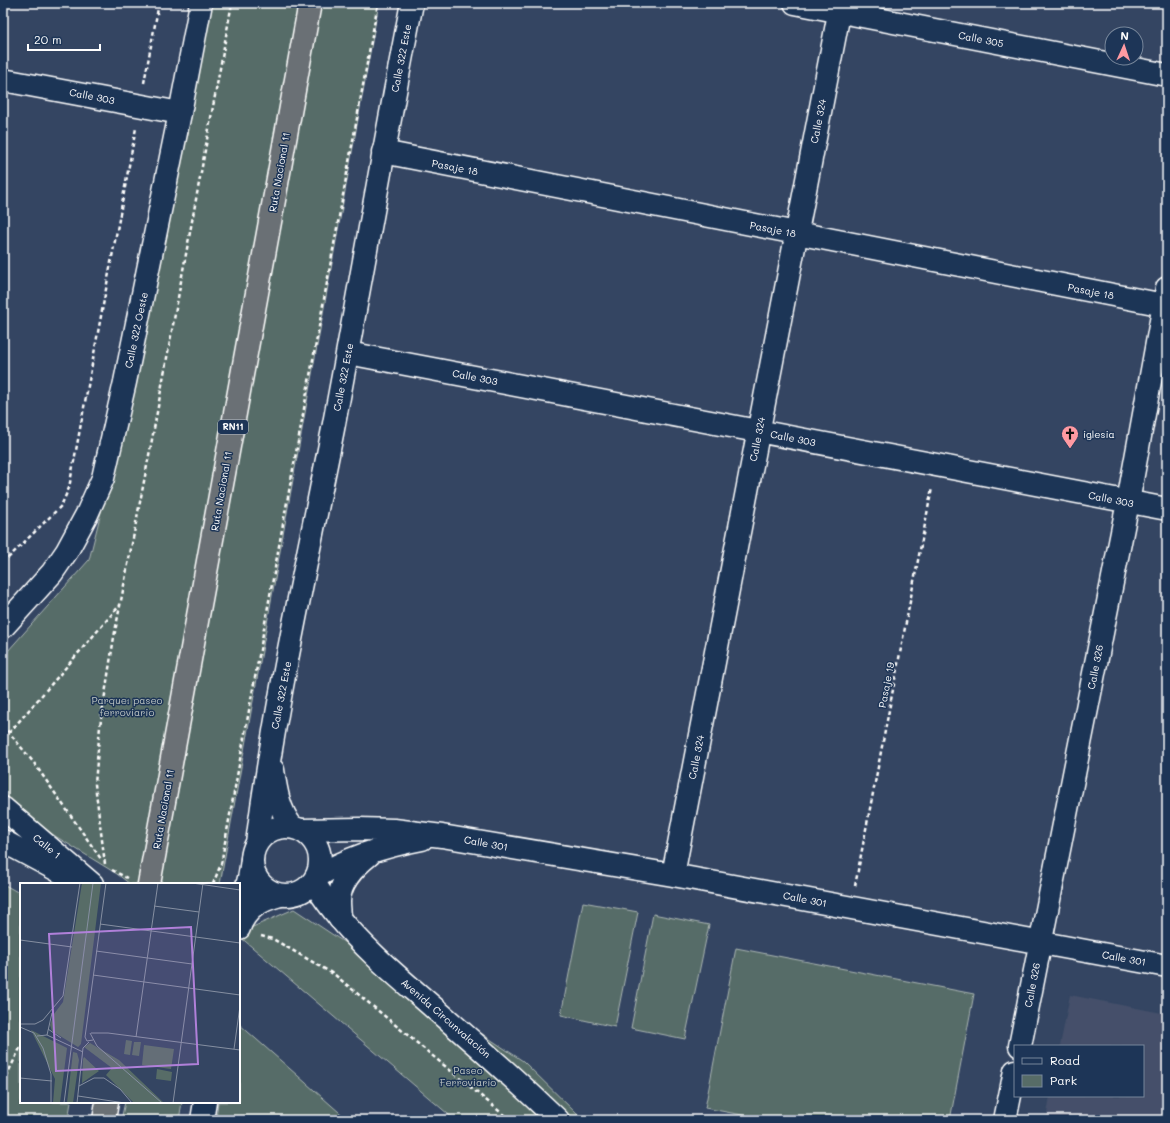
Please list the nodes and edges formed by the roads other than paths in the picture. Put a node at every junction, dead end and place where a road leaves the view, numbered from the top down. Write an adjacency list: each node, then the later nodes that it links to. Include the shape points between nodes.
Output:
1 (201, 3): 8 (street, Calle 322 Oeste)
2 (310, 3): 27 (highway, Ruta Nacional 11 / RN11, via 155,850)
3 (412, 3): 9 (street, Calle 322 Este)
4 (795, 3): 5 (street, Calle 305)
5 (840, 7): 6 (street, Calle 305); 10 (street, Calle 324)
6 (1167, 75)
7 (3, 80): 8 (street, Calle 303)
8 (180, 113): 16 (street, Calle 322 Oeste, via 103,478 67,551 52,573)
9 (383, 152): 10 (street, Pasaje 18); 12 (street, Calle 322 Este)
10 (797, 233): 11 (street, Pasaje 18); 13 (street, Calle 324)
11 (1165, 297): 14 (street, Calle 326)
12 (348, 353): 13 (street, Calle 303); 17 (street, Calle 322 Este)
13 (759, 431): 14 (street, Calle 303); 24 (street, Calle 324)
14 (1128, 502): 15 (street, Calle 303); 33 (street, Calle 326)
15 (1167, 509)
16 (3, 627)
17 (271, 750): 19 (street, Calle 322 Este, via 279,805 287,820); 23 (street, Calle 322 Este)
18 (3, 808): 25 (street, Calle 1)
19 (296, 828): 20 (street, Calle 301, via 394,830); 23 (street, via 272,829 263,835); 26 (street, via 310,836 319,849 320,866)
20 (442, 836): 22 (street, Calle 301, via 404,842); 24 (street, Calle 301)
21 (3, 841): 28 (street, Calle 1)
22 (376, 850): 26 (street, Calle 301, via 336,864); 31 (street, via 356,865 344,884 339,901)
23 (254, 851): 29 (street, Avenida Circunvalación, via 255,873 262,886); 30 (street, Calle 322 Este, via 248,884)
24 (673, 875): 33 (street, Calle 301)
25 (98, 877)
26 (316, 878): 29 (street, via 308,888); 31 (street, Avenida Circunvalación, via 319,891)
27 (138, 881)
28 (79, 883)
29 (286, 895): 31 (street, Avenida Circunvalación); 32 (street, via 265,899 254,906)
30 (240, 902)
31 (345, 925): 41 (street, Avenida Circunvalación, via 375,956 506,1070)
32 (240, 926)
33 (1040, 942): 34 (street, Calle 301); 35 (street, Calle 326)
34 (1167, 966)
35 (1020, 1045)
36 (1014, 1076): 42 (street)
37 (107, 1103): 39 (highway)
38 (205, 1103): 40 (street)
39 (104, 1120)
40 (202, 1120)
41 (558, 1120)
42 (1005, 1120)

